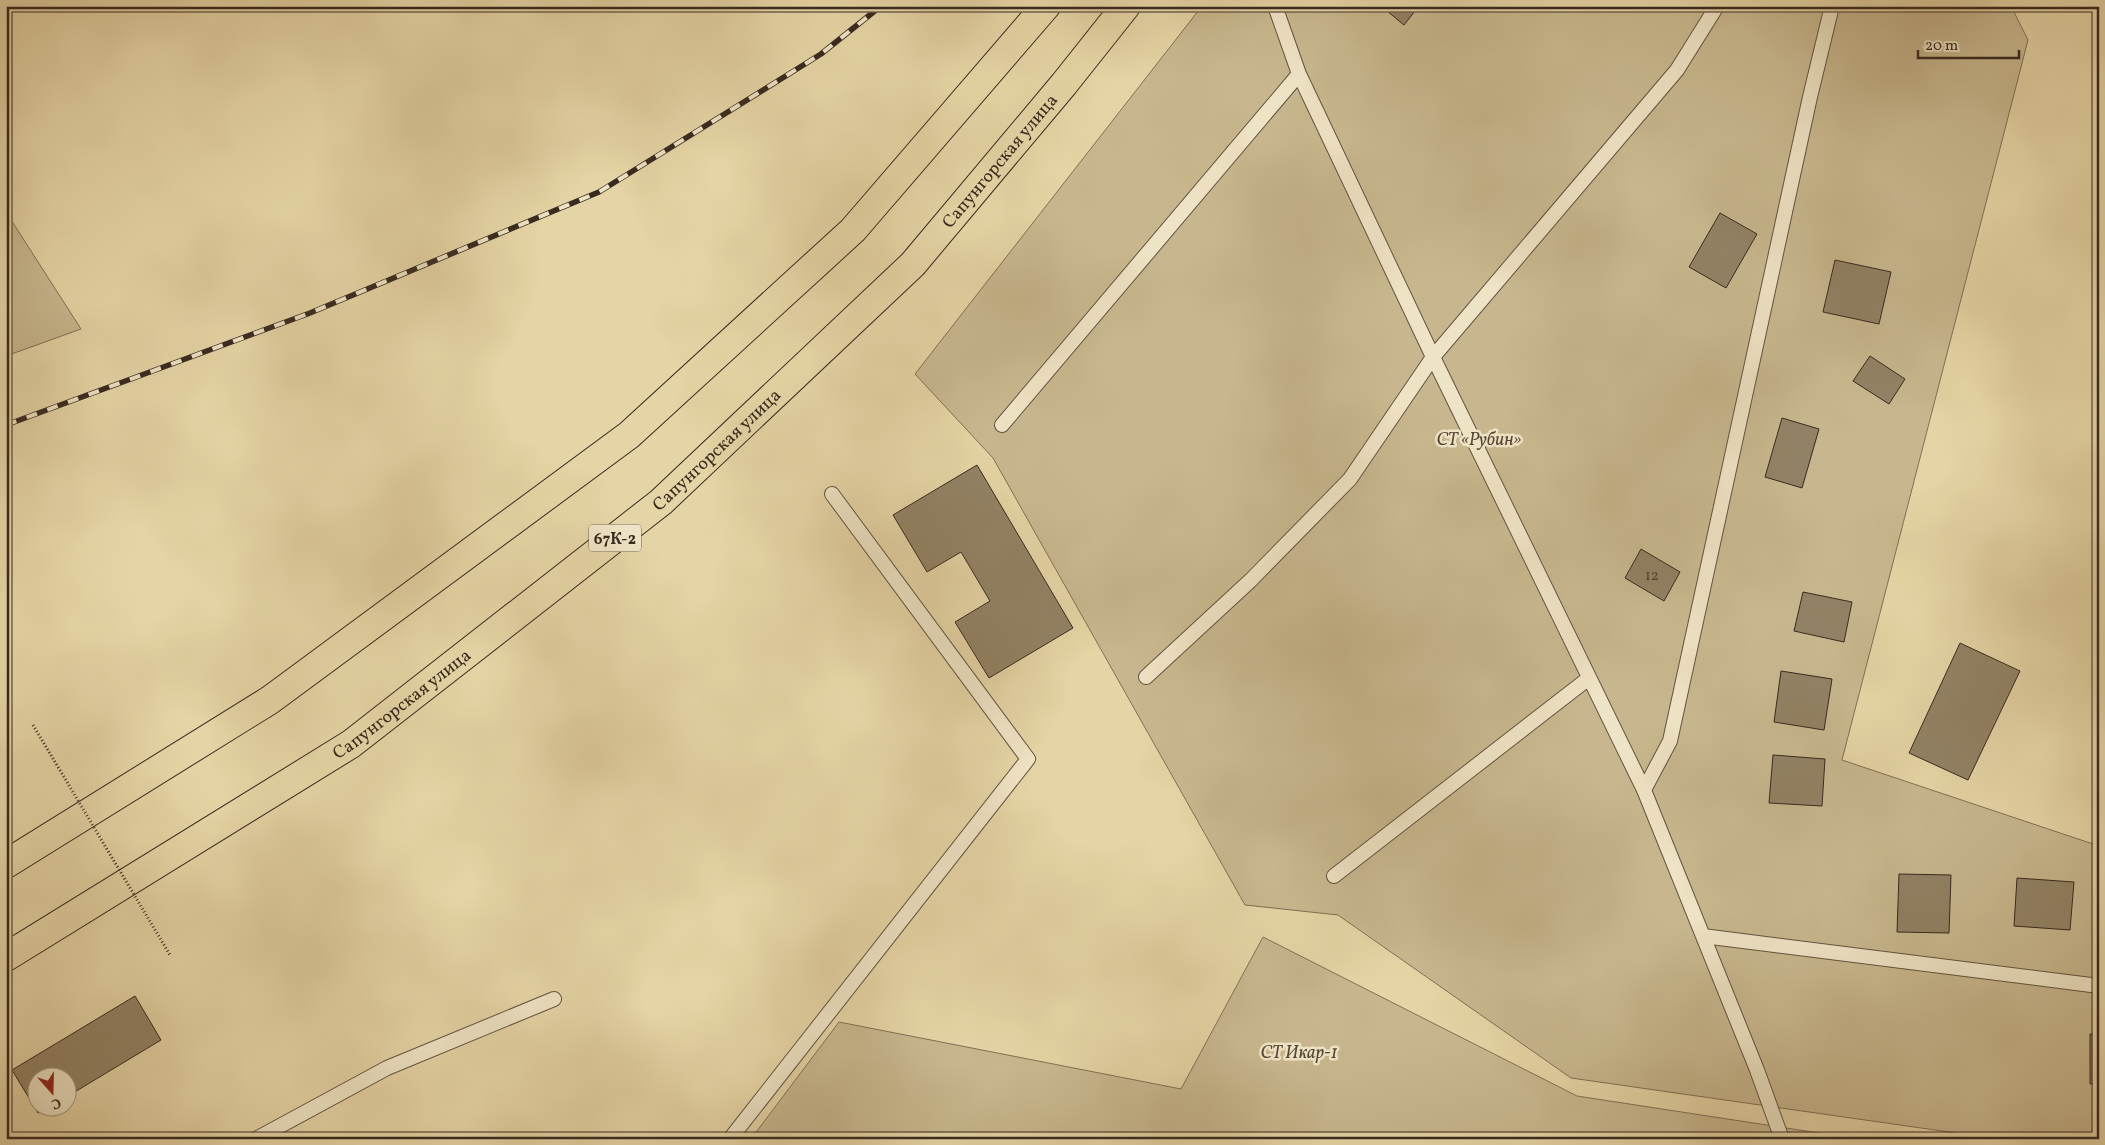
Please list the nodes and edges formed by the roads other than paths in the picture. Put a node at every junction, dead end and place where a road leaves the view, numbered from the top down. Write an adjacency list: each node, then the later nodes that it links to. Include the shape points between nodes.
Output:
1 (1046, 6): 13 (main road, via 853,230 629,435 270,700)
2 (1126, 6): 16 (main road, Сапунгорская улица / 67К-2, via 913,264 661,502 351,744)
3 (1275, 6): 6 (lane)
4 (1717, 6): 7 (lane, via 1677,70)
5 (1832, 6): 12 (lane, via 1670,740)
6 (1299, 74): 7 (lane); 8 (lane)
7 (1433, 357): 10 (lane, via 1350,479 1251,580); 11 (lane)
8 (1002, 425)
9 (832, 494): 20 (lane, via 1028,759)
10 (1146, 678)
11 (1589, 678): 12 (lane); 14 (lane)
12 (1644, 790): 15 (lane)
13 (6, 864)
14 (1334, 876)
15 (1703, 936): 17 (lane); 21 (lane)
16 (6, 957)
17 (2099, 986)
18 (554, 999): 19 (lane, via 387,1068)
19 (256, 1139)
20 (730, 1139)
21 (1782, 1139)

